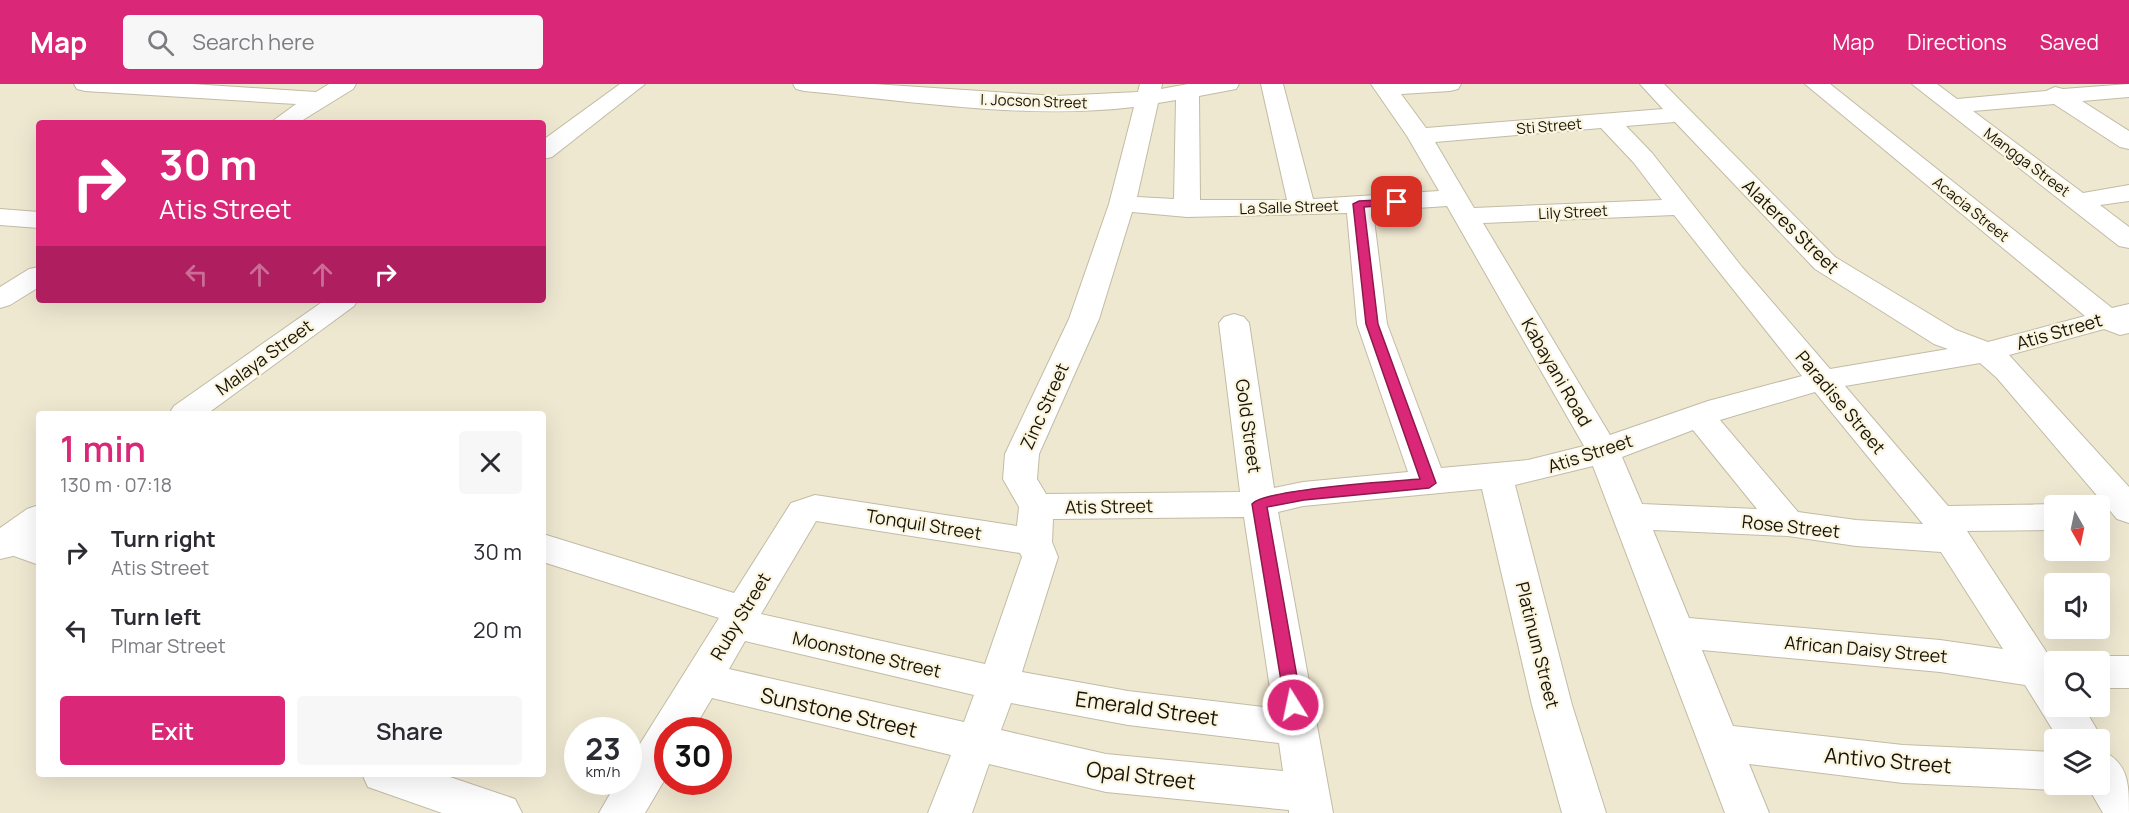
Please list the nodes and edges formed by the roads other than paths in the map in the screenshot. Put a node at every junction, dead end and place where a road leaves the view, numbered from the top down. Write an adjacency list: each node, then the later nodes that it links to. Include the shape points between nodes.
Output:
1 (85, 84): 18 (street)
2 (345, 84): 18 (street)
3 (633, 84): 25 (street)
4 (804, 84): 17 (street, I. Jocson Street)
5 (985, 84): 17 (street)
6 (1228, 84): 16 (street, I. Jocson Street)
7 (1272, 84): 32 (street)
8 (1450, 84): 12 (street)
9 (1652, 84): 20 (street, Alateres Street)
10 (1816, 84): 40 (street, Acacia Street)
11 (1923, 84): 19 (street, Mangga Street)
12 (1384, 86): 23 (street, Kabayani Road)
13 (2050, 90): 14 (street); 19 (street); 24 (street)
14 (2129, 90)
15 (1150, 91): 16 (street, I. Jocson Street); 17 (street, I. Jocson Street, via 1094,103); 28 (street, Zinc Street)
16 (1188, 91): 33 (street)
17 (959, 98)
18 (320, 99): 21 (street)
19 (1952, 106): 27 (street, Mangga Street)
20 (1680, 114): 22 (street, Sti Street); 42 (street, Alateres Street, via 1825,263 1946,337)
21 (287, 120)
22 (1607, 121): 23 (street, Sti Street); 31 (street, Paradise Street, via 1643,158)
23 (1419, 136): 30 (street, Kabayani Road)
24 (2129, 141)
25 (546, 150)
26 (2129, 193): 27 (street)
27 (2079, 201): 36 (street, Mangga Street)
28 (1122, 204): 33 (street, La Salle Street); 50 (street, Zinc Street, via 1084,319 1022,454 1020,479)
29 (1359, 204): 30 (street, La Salle Street); 32 (street, La Salle Street); 48 (street, via 1372,324)
30 (1461, 207): 31 (street, Lily Street); 46 (street, Kabayani Road)
31 (1680, 207): 43 (street, Paradise Street)
32 (1302, 208): 33 (street, La Salle Street)
33 (1187, 209)
34 (0, 217): 35 (street)
35 (36, 220)
36 (2129, 240)
37 (36, 277): 38 (street)
38 (0, 299)
39 (340, 303): 44 (street, Malaya Street)
40 (2121, 321): 42 (street, Atis Street)
41 (1234, 323): 49 (street, Gold Street)
42 (1986, 352): 43 (street, Atis Street); 52 (street, via 2008,371)
43 (1823, 380): 45 (street, Atis Street); 59 (street, Paradise Street)
44 (189, 411)
45 (1699, 416): 46 (street, Atis Street); 58 (street)
46 (1604, 452): 47 (street, Atis Street, via 1528,472); 53 (street, Kabayani Road)
47 (1496, 476): 48 (street, Atis Street); 83 (street, Platinum Street, via 1552,705)
48 (1429, 483): 49 (street, Atis Street, via 1304,495)
49 (1259, 504): 50 (street, Atis Street); 72 (street, Gold Street)
50 (1036, 507): 60 (street)
51 (815, 508): 60 (street, Tonquil Street); 63 (street, Ruby Street, via 803,512)
52 (2129, 510)
53 (1629, 516): 58 (street, Rose Street); 64 (street, Kabayani Road)
54 (2110, 516): 55 (street)
55 (2129, 516)
56 (2044, 518): 59 (street, Rose Street)
57 (36, 522): 61 (street)
58 (1788, 523): 59 (street, Rose Street, via 1856,533)
59 (1946, 529): 65 (street, Paradise Street)
60 (1034, 542): 70 (street, via 1040,557 1037,570)
61 (16, 546)
62 (546, 549): 63 (street, Moonstone Street)
63 (740, 617): 69 (street, Ruby Street); 70 (street, Moonstone Street)
64 (1677, 632): 68 (street, African Daisy Street, via 2011,664); 73 (street, Kabayani Road)
65 (2044, 671)
66 (2110, 672): 67 (street)
67 (2129, 672)
68 (2044, 678)
69 (702, 680): 71 (street, Ruby Street); 74 (street, Sunstone Street)
70 (998, 684): 72 (street, Emerald Street, via 1128,708); 74 (street)
71 (679, 717)
72 (1297, 728): 79 (street, Gold Street)
73 (1721, 743): 76 (street, Antivo Street, via 1903,764); 84 (street, Kabayani Road)
74 (976, 745): 79 (street, Opal Street, via 1106,773); 82 (street)
75 (654, 759): 81 (street)
76 (2044, 770)
77 (392, 777): 80 (street)
78 (2110, 786): 85 (street)
79 (1310, 803)
80 (500, 813)
81 (621, 813)
82 (950, 813)
83 (1584, 813)
84 (1747, 813)
85 (2127, 813)

